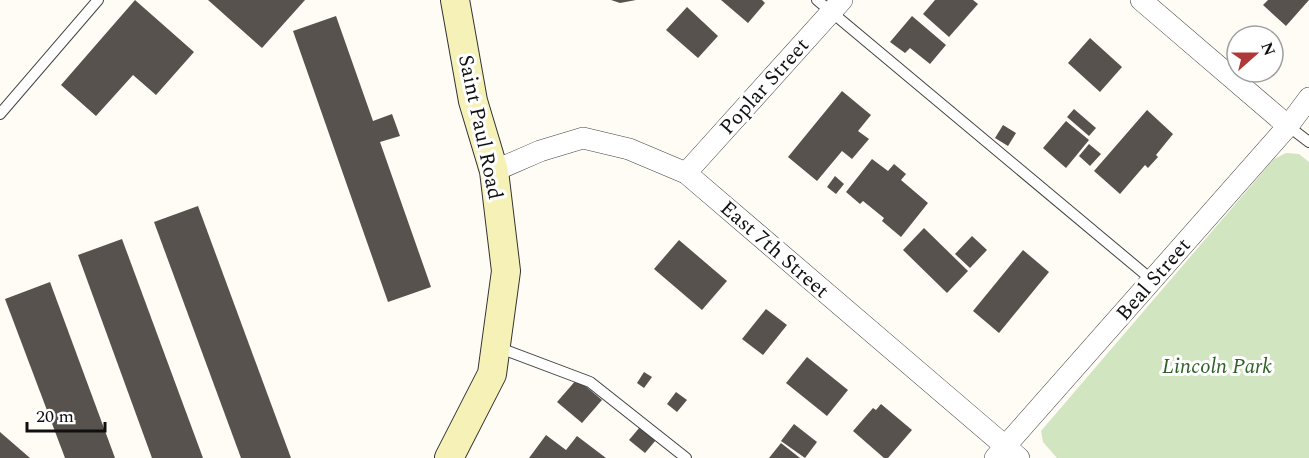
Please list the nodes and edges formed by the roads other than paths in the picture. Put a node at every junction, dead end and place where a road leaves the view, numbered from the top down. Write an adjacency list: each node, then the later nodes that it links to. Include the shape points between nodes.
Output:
1 (98, 0): 6 (lane)
2 (455, 0): 9 (main road, Saint Paul Road, via 473,100)
3 (1141, 0): 7 (street)
4 (830, 4): 10 (street, Poplar Street); 11 (lane)
5 (1309, 98): 7 (street, Beal Street)
6 (0, 114)
7 (1288, 126): 8 (lane); 11 (street, Beal Street)
8 (1309, 142)
9 (494, 171): 10 (street, East 7th Street, via 583,138 629,149); 12 (main road, Saint Paul Road, via 506,271)
10 (686, 172): 13 (street, East 7th Street)
11 (1152, 280): 13 (street, Beal Street)
12 (496, 346): 14 (main road, Saint Paul Road, via 492,374); 15 (lane, via 590,382)
13 (1006, 454)
14 (449, 458)
15 (686, 458)

